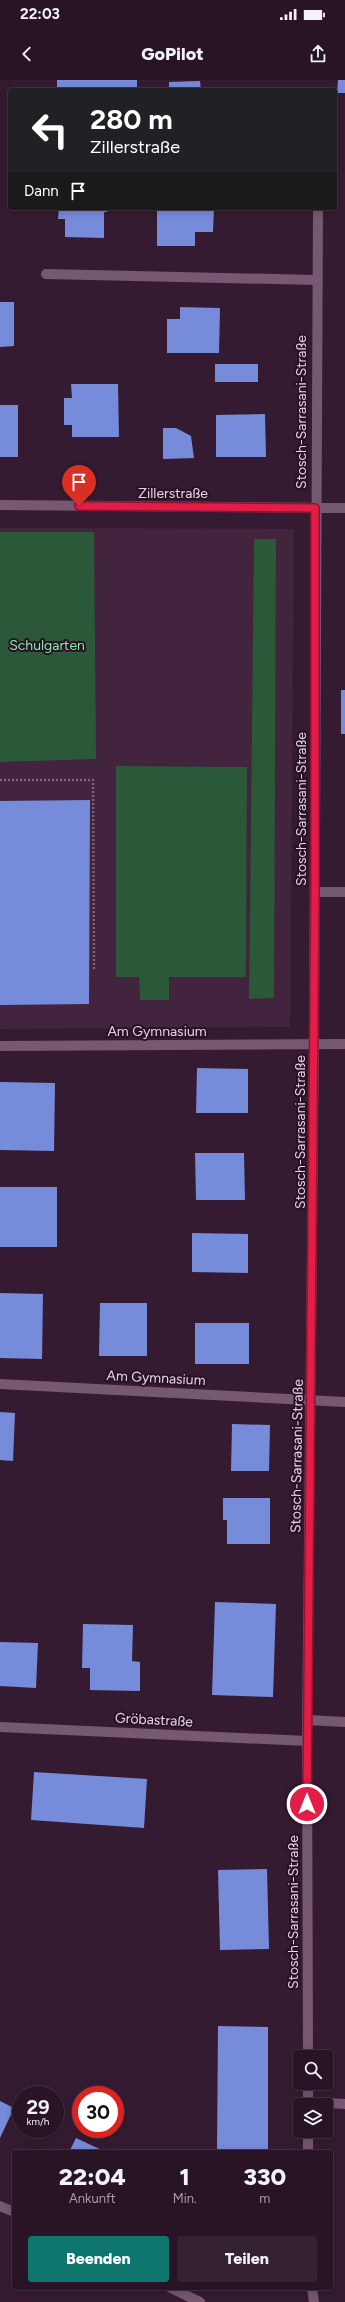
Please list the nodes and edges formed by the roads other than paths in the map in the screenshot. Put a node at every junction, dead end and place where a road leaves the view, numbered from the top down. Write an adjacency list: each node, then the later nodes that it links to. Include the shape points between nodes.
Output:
1 (318, 210): 3 (street, Stosch-Sarrasani-Straße)
2 (46, 274): 3 (street)
3 (316, 280): 5 (street, Stosch-Sarrasani-Straße)
4 (0, 505): 5 (street, Zillerstraße)
5 (315, 508): 6 (street, Zillerstraße); 7 (street, Stosch-Sarrasani-Straße)
6 (345, 508)
7 (315, 892): 8 (street); 9 (street, Stosch-Sarrasani-Straße)
8 (345, 892)
9 (314, 1044): 10 (street, Am Gymnasium); 11 (street, Am Gymnasium); 13 (street, Stosch-Sarrasani-Straße)
10 (345, 1044)
11 (0, 1046)
12 (0, 1384): 13 (street, Am Gymnasium)
13 (311, 1400): 14 (street, Am Gymnasium); 15 (street, Stosch-Sarrasani-Straße)
14 (345, 1402)
15 (308, 1720): 16 (street); 18 (street, Stosch-Sarrasani-Straße)
16 (345, 1722)
17 (0, 1727): 18 (street, Gröbastraße)
18 (307, 1741): 19 (street, Stosch-Sarrasani-Straße)
19 (308, 2050)
20 (333, 2104): 21 (street)
21 (345, 2104)
22 (308, 2138): 23 (street)
23 (308, 2150)
24 (0, 2206): 25 (street)
25 (12, 2211)
26 (175, 2290): 28 (street)
27 (312, 2290): 29 (street)
28 (200, 2302)
29 (314, 2302)

